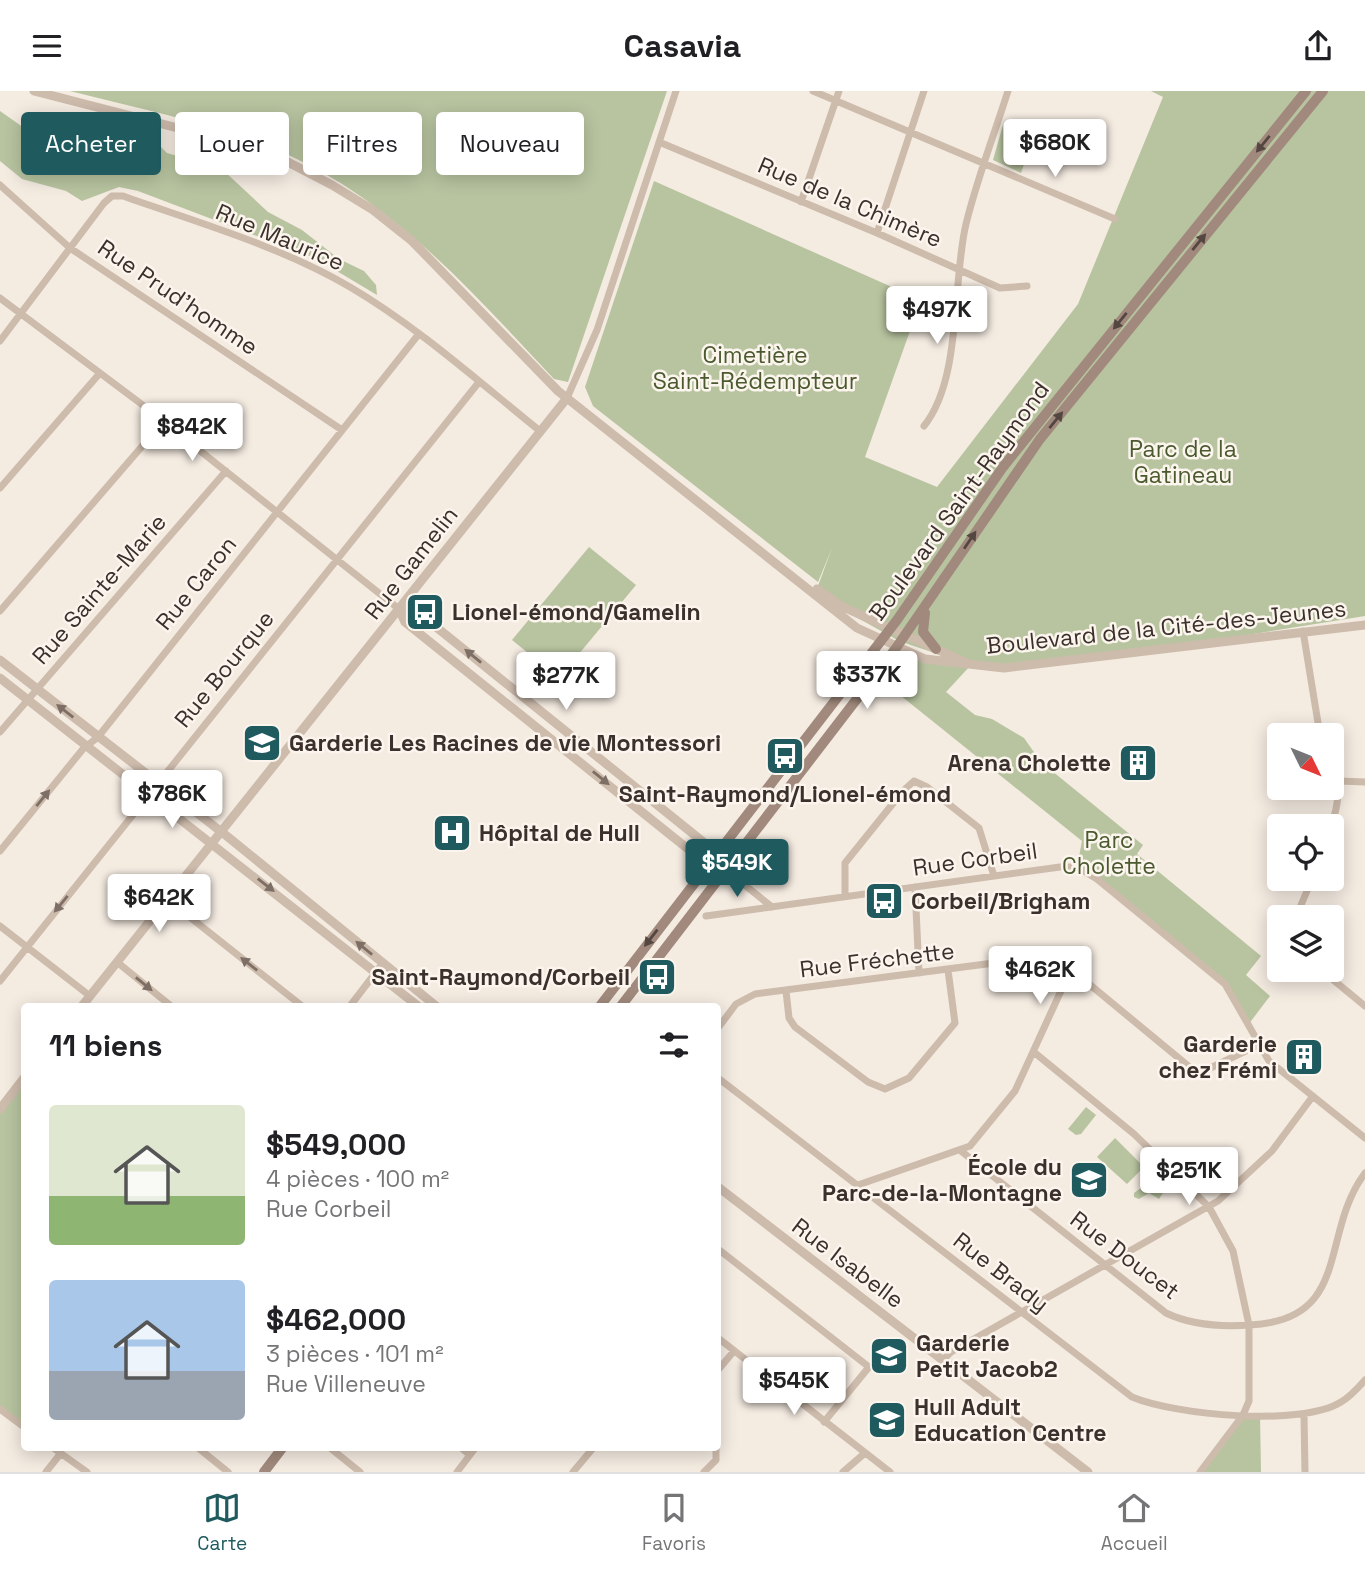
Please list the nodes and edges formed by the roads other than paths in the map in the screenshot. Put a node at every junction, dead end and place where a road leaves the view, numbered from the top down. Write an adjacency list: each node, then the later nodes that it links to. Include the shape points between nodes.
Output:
1 (34, 91): 26 (street, Boulevard de la Cité-des-Jeunes, via 236,142 332,185 412,241)
2 (676, 91): 11 (street, Rue Gamelin)
3 (813, 91): 9 (street)
4 (839, 91): 9 (street)
5 (924, 91): 10 (street)
6 (1008, 91): 12 (street)
7 (1306, 91): 40 (main road, Boulevard Saint-Raymond, one-way to 40, via 1003,467)
8 (1323, 91): 36 (main road, Boulevard Saint-Raymond, one-way to 8, via 1041,439)
9 (836, 101): 10 (street); 14 (street)
10 (910, 133): 12 (street); 16 (street)
11 (659, 142): 14 (street, Rue de la Chimère); 26 (street, Rue Gamelin, via 597,330)
12 (985, 165): 15 (street); 18 (street, via 966,223)
13 (0, 185): 17 (street, Rue Prud'homme)
14 (801, 202): 16 (street, Rue de la Chimère)
15 (1115, 219)
16 (877, 233): 18 (street, Rue de la Chimère)
17 (70, 248): 21 (street, Rue Maurice); 22 (street, Rue Maurice, via 104,203 123,196 299,261 358,292); 29 (street, Rue Prud'homme)
18 (960, 270): 19 (street, Rue de la Chimère, via 1000,288); 28 (street, via 956,324 938,405)
19 (1027, 286)
20 (0, 298): 21 (street)
21 (19, 315): 23 (street, Rue Maurice); 24 (street)
22 (418, 335): 25 (street, Rue Maurice); 29 (street, Rue Caron)
23 (0, 341)
24 (100, 373): 27 (street); 32 (street)
25 (479, 382): 30 (street, Rue Maurice); 34 (street, Rue Bourque)
26 (567, 398): 30 (street, Rue Gamelin); 35 (street, Boulevard de la Cité-des-Jeunes)
27 (163, 422): 31 (street); 38 (street)
28 (924, 426)
29 (342, 430): 33 (street, Rue Caron)
30 (540, 431): 37 (street, Rue Gamelin)
31 (226, 471): 33 (street); 49 (street, Rue Sainte-Marie)
32 (0, 488)
33 (277, 513): 34 (street); 53 (street, Rue Caron)
34 (337, 560): 37 (street); 56 (street, Rue Bourque)
35 (803, 582): 40 (street, Boulevard de la Cité-des-Jeunes); 43 (street, Boulevard de la Cité-des-Jeunes, via 844,618)
36 (932, 597): 42 (main road, Boulevard Saint-Raymond); 45 (main road, via 922,627)
37 (400, 609): 59 (street, Rue Gamelin); 62 (street, one-way to 37, via 415,610); 63 (street, one-way to 63, via 405,622)
38 (0, 611)
39 (1365, 625): 41 (street, Boulevard de la Cité-des-Jeunes)
40 (890, 629): 42 (street, Boulevard de la Cité-des-Jeunes); 43 (main road, Boulevard Saint-Raymond)
41 (1303, 631): 47 (street, Boulevard de la Cité-des-Jeunes, via 1004,668); 51 (street)
42 (904, 636): 44 (main road, Boulevard Saint-Raymond); 45 (street, Boulevard de la Cité-des-Jeunes)
43 (880, 641): 44 (street, Boulevard de la Cité-des-Jeunes); 62 (main road, Boulevard Saint-Raymond)
44 (896, 648): 47 (street, Boulevard de la Cité-des-Jeunes, via 938,662); 64 (main road, Boulevard Saint-Raymond)
45 (936, 649): 47 (street, Boulevard de la Cité-des-Jeunes)
46 (0, 660): 49 (street)
47 (970, 665)
48 (0, 678): 50 (street)
49 (37, 689): 50 (street, Rue Sainte-Marie); 53 (street, one-way to 49)
50 (28, 699): 52 (street, Rue Sainte-Marie); 54 (street)
51 (1318, 723)
52 (0, 732)
53 (98, 737): 54 (street, Rue Caron); 56 (street)
54 (86, 745): 58 (street); 61 (street, Rue Caron, one-way to 54)
55 (1344, 781): 57 (street)
56 (158, 782): 58 (street, Rue Bourque); 59 (street)
57 (1365, 782)
58 (149, 793): 60 (street); 72 (street, Rue Bourque, one-way to 72)
59 (221, 832): 60 (street, Rue Gamelin); 74 (street, one-way to 59)
60 (213, 843): 68 (street, Rue Gamelin); 77 (street, one-way to 77)
61 (0, 851)
62 (717, 853): 63 (main road, Boulevard Saint-Raymond); 64 (street)
63 (708, 865): 64 (street); 89 (main road, Boulevard Saint-Raymond, one-way to 89)
64 (726, 870): 69 (street); 90 (main road, Boulevard Saint-Raymond)
65 (995, 876): 66 (street, Rue Corbeil); 67 (street, via 979,828 914,781 845,863); 93 (street, Rue Corbeil, via 1060,867 1085,870 1225,984)
66 (915, 887): 67 (street, Rue Corbeil); 78 (street)
67 (845, 895): 69 (street, Rue Corbeil)
68 (167, 899): 73 (street, Rue Gamelin); 85 (street, one-way to 68)
69 (772, 907): 70 (street, Rue Corbeil)
70 (706, 916)
71 (0, 926): 72 (street)
72 (27, 947): 79 (street, Rue Bourque); 82 (street)
73 (117, 962): 82 (street, Rue Gamelin); 84 (street, one-way to 84)
74 (383, 963): 77 (street); 88 (street)
75 (1071, 969): 76 (street, Rue Fréchette, via 1048,956); 93 (street, Rue Fréchette, via 1198,1074); 94 (street)
76 (948, 970): 78 (street, Rue Fréchette); 81 (street, via 955,1023 909,1077 886,1089 868,1082 795,1027 789,1018)
77 (376, 972): 86 (street); 87 (street)
78 (919, 974): 81 (street, Rue Fréchette)
79 (0, 981)
80 (1336, 982): 91 (street)
81 (786, 991): 92 (street, Rue Fréchette, via 747,996)
82 (90, 996): 83 (street, Rue Gamelin)
83 (84, 1003)
84 (167, 1003)
85 (298, 1003)
86 (352, 1003)
87 (414, 1003)
88 (432, 1003)
89 (602, 1003)
90 (623, 1003)
91 (1365, 1006)
92 (721, 1024)
93 (1258, 1045): 97 (street, Rue Corbeil, via 1269,1061)
94 (1035, 1053): 100 (street, via 1010,1098); 104 (street, via 1133,1133)
95 (721, 1080): 102 (street, Rue Brady)
96 (21, 1082): 98 (street)
97 (1313, 1096): 99 (street, Rue Corbeil); 104 (street, via 1272,1151)
98 (0, 1109)
99 (1365, 1138)
100 (961, 1151): 102 (street); 106 (street, Rue Doucet)
101 (1365, 1173): 108 (street, Rue Doucet, via 1348,1205 1318,1294 1292,1318)
102 (858, 1185): 107 (street, Rue Brady)
103 (721, 1189): 111 (street, Rue Isabelle)
104 (1209, 1207): 106 (street); 108 (street, via 1233,1251)
105 (721, 1251): 117 (street, via 869,1367)
106 (1104, 1265): 107 (street); 108 (street, Rue Doucet, via 1174,1317)
107 (1023, 1313): 111 (street); 115 (street, Rue Brady, via 1132,1397 1162,1407)
108 (1249, 1325): 115 (street, via 1249,1401)
109 (721, 1340): 110 (street)
110 (734, 1351): 112 (street); 117 (street)
111 (943, 1360): 140 (street, Rue Isabelle)
112 (721, 1366)
113 (1365, 1380): 116 (street, Rue Brady, via 1342,1402)
114 (0, 1409): 118 (street)
115 (1243, 1415): 116 (street, Rue Brady); 141 (street)
116 (1304, 1415): 142 (street)
117 (824, 1422): 128 (street)
118 (21, 1425)
119 (58, 1451): 127 (street)
120 (202, 1451): 132 (street)
121 (280, 1451): 133 (main road)
122 (335, 1451): 134 (street)
123 (465, 1451): 129 (street)
124 (473, 1451): 129 (street)
125 (590, 1451): 136 (street)
126 (716, 1451): 137 (street, via 716,1460)
127 (61, 1453): 130 (street); 131 (street)
128 (866, 1453): 138 (street); 139 (street)
129 (470, 1455): 135 (street)
130 (46, 1472)
131 (87, 1472)
132 (228, 1472)
133 (264, 1472)
134 (360, 1472)
135 (457, 1472)
136 (573, 1472)
137 (704, 1472)
138 (843, 1472)
139 (890, 1472)
140 (1088, 1472)
141 (1200, 1472)
142 (1305, 1472)

